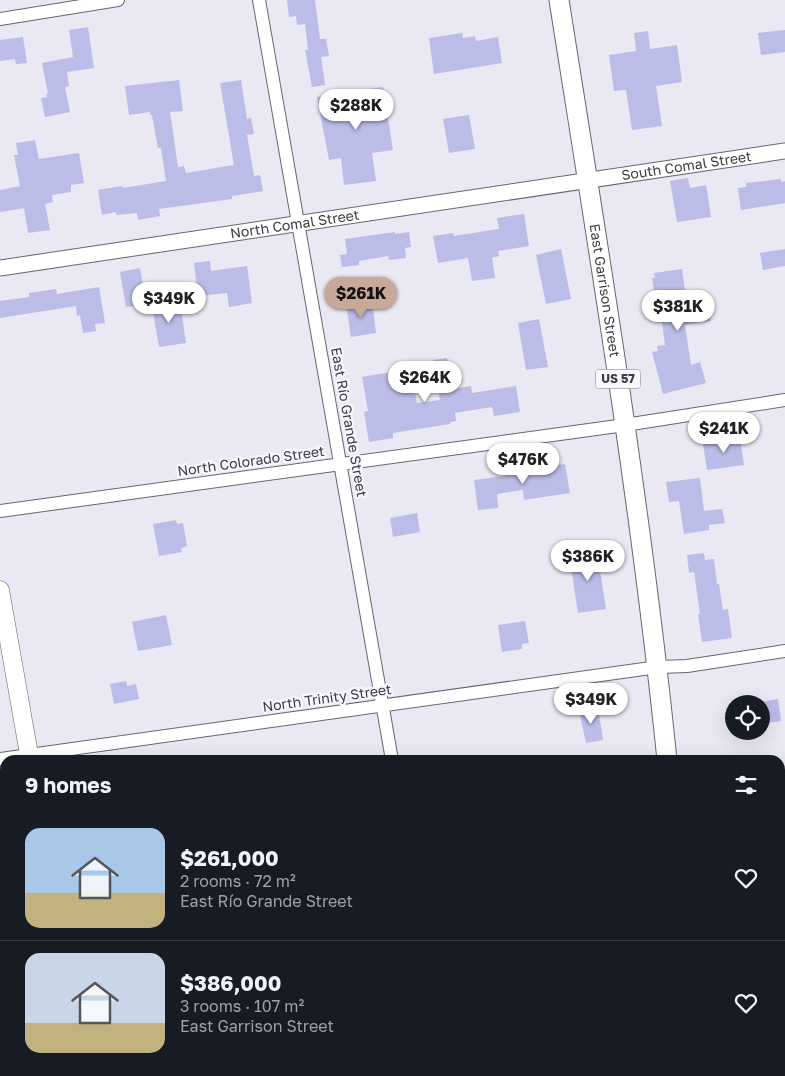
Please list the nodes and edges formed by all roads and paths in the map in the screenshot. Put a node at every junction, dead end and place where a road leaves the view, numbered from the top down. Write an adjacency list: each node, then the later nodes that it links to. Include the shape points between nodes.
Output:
1 (118, 0): 4 (street)
2 (259, 0): 7 (street, East Río Grande Street)
3 (559, 0): 6 (main road, East Garrison Street / US 57)
4 (0, 19)
5 (785, 151): 6 (street, South Comal Street)
6 (588, 180): 7 (street, North Comal Street); 10 (main road, East Garrison Street / US 57)
7 (298, 222): 8 (street, North Comal Street); 11 (street, East Río Grande Street)
8 (0, 268)
9 (785, 400): 10 (street, North Colorado Street)
10 (625, 425): 11 (street, North Colorado Street); 15 (main road, East Garrison Street / US 57)
11 (341, 464): 12 (street, North Colorado Street); 16 (street, East Río Grande Street)
12 (0, 511)
13 (0, 590): 17 (main road)
14 (785, 651): 15 (street, North Trinity Street, via 687,666)
15 (658, 667): 16 (street, North Trinity Street); 20 (main road, East Garrison Street / US 57)
16 (383, 706): 18 (street, North Trinity Street); 19 (street, East Río Grande Street)
17 (29, 755)
18 (43, 755)
19 (391, 755)
20 (667, 755)

